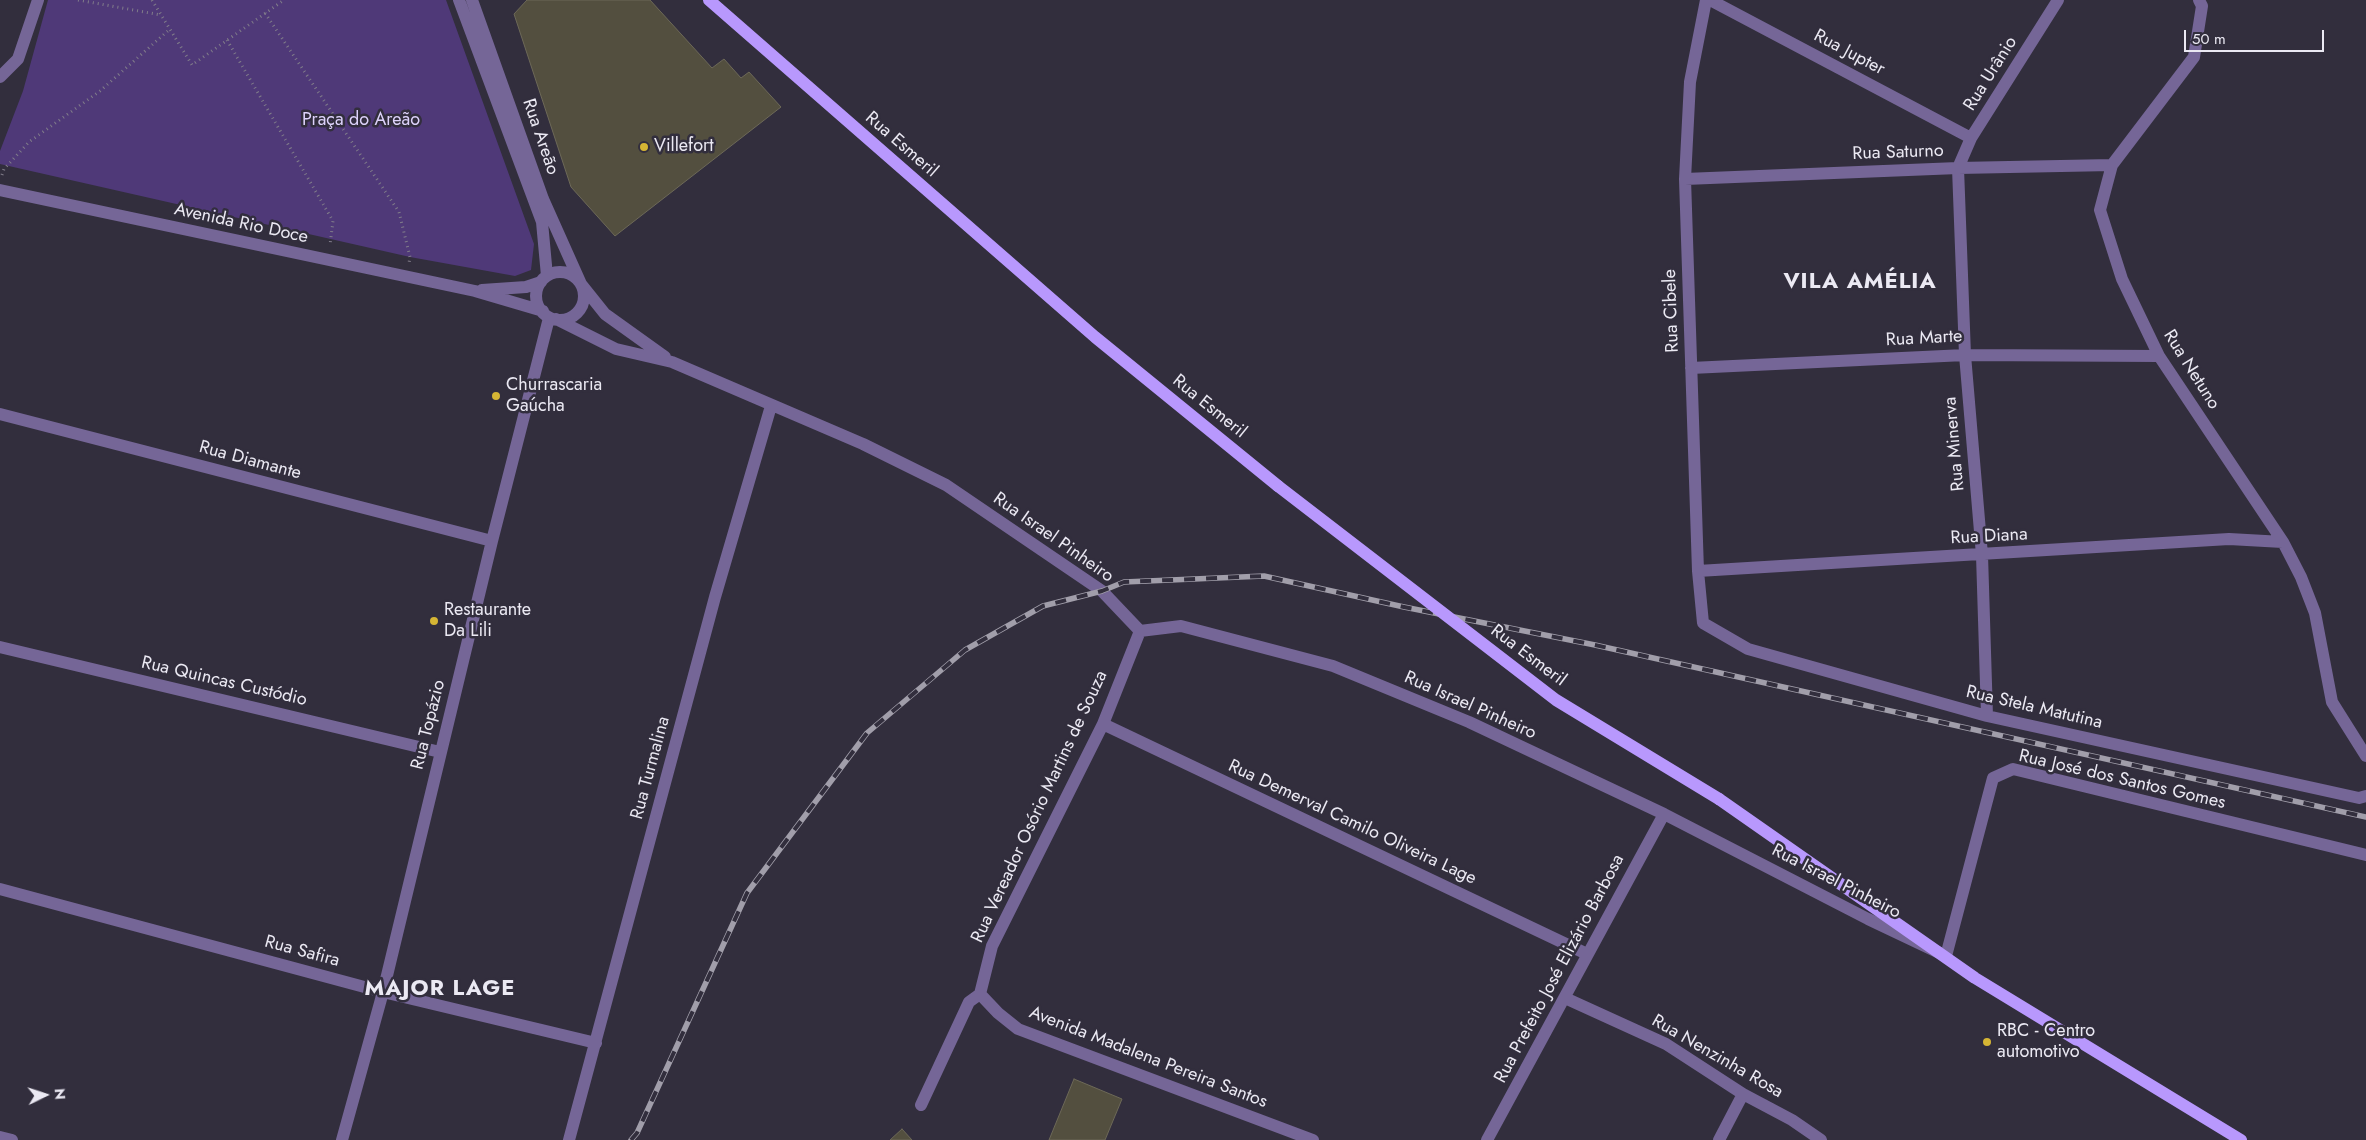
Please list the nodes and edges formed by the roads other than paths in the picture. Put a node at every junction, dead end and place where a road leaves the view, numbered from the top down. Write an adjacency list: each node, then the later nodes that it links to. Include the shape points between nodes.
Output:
1 (38, 0): 9 (street, via 18,59)
2 (459, 0): 15 (street, Rua Areão, via 542,222)
3 (472, 0): 16 (street, Rua Areão, via 543,199)
4 (709, 0): 41 (main road, Rua Esmeril, bridge, via 1095,337 1278,486 1556,700 1719,799)
5 (1706, 0): 13 (street, Rua Cibele, via 1690,82)
6 (1710, 0): 10 (street, Rua Jupter)
7 (2058, 0): 10 (street, Rua Urânio)
8 (2200, 0): 11 (street, Rua Netuno, via 2202,6 2194,57)
9 (0, 77)
10 (1971, 138): 12 (street, Rua Urânio)
11 (2112, 165): 12 (street, Rua Saturno); 20 (street, Rua Netuno, via 2100,210 2122,279)
12 (1958, 168): 13 (street, Rua Saturno); 19 (street, Rua Minerva)
13 (1685, 179): 22 (street, Rua Cibele)
14 (0, 190): 17 (street, Avenida Rio Doce)
15 (544, 279): 16 (street, via 562,272); 17 (street, Avenida Rio Doce, via 526,287); 18 (street, via 536,297)
16 (581, 284): 18 (street, via 584,291 582,306 571,317); 21 (street, Rua Israel Pinheiro, via 605,314)
17 (475, 291): 18 (street, Avenida Rio Doce)
18 (549, 316): 21 (street, Rua Israel Pinheiro, via 616,349); 25 (street, Rua Topázio)
19 (1966, 355): 20 (street, Rua Marte); 22 (street, Rua Marte); 27 (street, Rua Minerva)
20 (2159, 356): 26 (street, Rua Netuno)
21 (672, 362): 23 (street, Rua Israel Pinheiro)
22 (1691, 368): 28 (street, Rua Cibele)
23 (771, 406): 30 (street, Rua Israel Pinheiro, via 863,444 946,485 1102,591); 45 (street, Rua Turmalina, via 715,597)
24 (0, 414): 25 (street, Rua Diamante)
25 (492, 541): 34 (street, Rua Topázio)
26 (2283, 542): 27 (street, Rua Diana, via 2229,539); 35 (street, Rua Netuno, via 2315,613 2332,702)
27 (1982, 555): 28 (street, Rua Diana); 32 (street, Rua Minerva)
28 (1698, 570): 29 (street, Rua Cibele)
29 (1702, 623): 32 (street, Rua Stela Matutina, via 1748,649)
30 (1140, 631): 33 (street, Rua Vereador Osório Martins de Souza); 37 (street, Rua Israel Pinheiro, via 1181,626 1333,666 1469,722)
31 (0, 647): 34 (street, Rua Quincas Custódio)
32 (1987, 716): 36 (street, Rua Stela Matutina, via 2349,796)
33 (1103, 724): 40 (street, Rua Demerval Camilo Oliveira Lage); 43 (street, Rua Vereador Osório Martins de Souza, via 992,946)
34 (440, 752): 42 (street, Rua Topázio)
35 (2366, 756)
36 (2366, 796)
37 (1664, 814): 40 (street, Rua Prefeito José Elizário Barbosa); 41 (street, Rua Israel Pinheiro)
38 (2366, 855): 41 (street, Rua José dos Santos Gomes, via 2013,769 1993,778)
39 (0, 889): 42 (street, Rua Safira)
40 (1587, 954): 44 (street, Rua Prefeito José Elizário Barbosa)
41 (1946, 956): 56 (main road, Rua Israel Pinheiro, via 1975,978)
42 (383, 992): 45 (street, Rua Safira); 50 (street, Rua Topázio)
43 (980, 994): 47 (street, Rua Vereador Osório Martins de Souza, via 969,1002); 52 (street, Avenida Madalena Pereira Santos, via 1018,1029)
44 (1565, 998): 46 (street, Rua Nenzinha Rosa, via 1666,1044); 53 (street, Rua Prefeito José Elizário Barbosa)
45 (596, 1043): 51 (street, Rua Turmalina)
46 (1743, 1094): 54 (street); 55 (street, Rua Nenzinha Rosa, via 1792,1120)
47 (921, 1105)
48 (0, 1137): 49 (street)
49 (12, 1140)
50 (342, 1140)
51 (569, 1140)
52 (1313, 1140)
53 (1487, 1140)
54 (1719, 1140)
55 (1820, 1140)
56 (2241, 1140)

